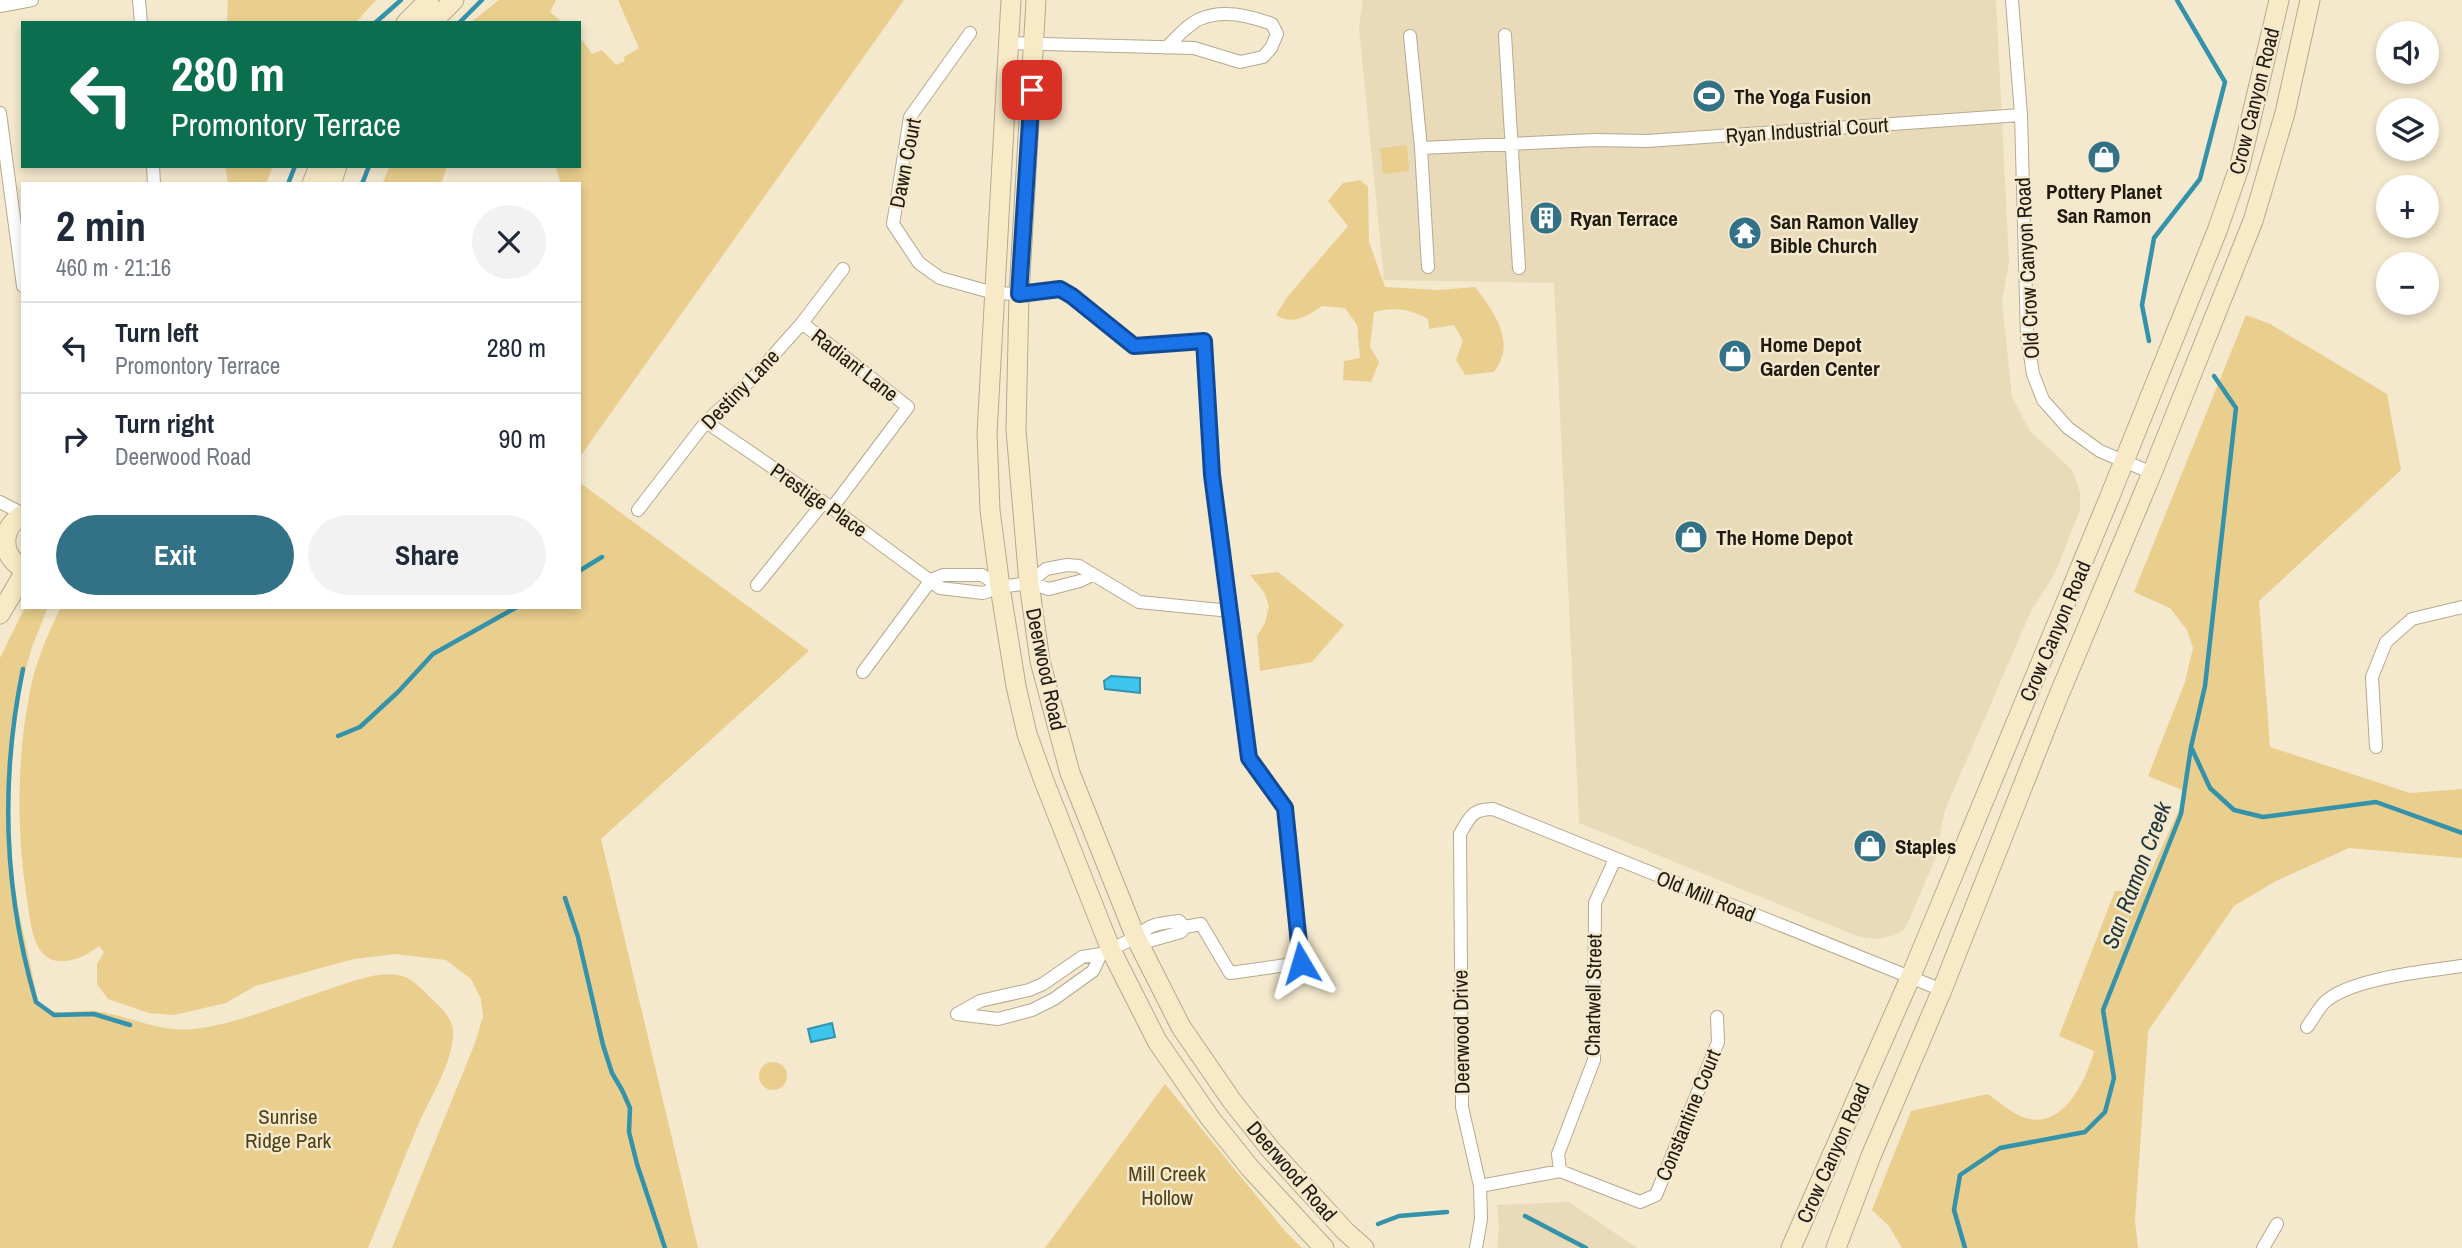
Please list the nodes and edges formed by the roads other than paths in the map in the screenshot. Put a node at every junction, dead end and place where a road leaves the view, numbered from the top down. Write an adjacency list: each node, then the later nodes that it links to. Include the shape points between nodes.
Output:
1 (32, 0): 10 (street)
2 (139, 0): 11 (street)
3 (429, 0): 12 (street)
4 (454, 0): 13 (street)
5 (1011, 0): 17 (street, Deerwood Road)
6 (1036, 0): 18 (street, Deerwood Road)
7 (2012, 0): 21 (street, Old Crow Canyon Road)
8 (2279, 0): 32 (street, Crow Canyon Road, via 2240,165)
9 (2309, 0): 33 (street, Crow Canyon Road, via 2285,113 2255,215)
10 (0, 6)
11 (141, 21)
12 (408, 21)
13 (433, 21)
14 (970, 33): 28 (street, Dawn Court, via 910,117 893,224 919,263 940,278)
15 (1506, 35): 22 (street)
16 (1410, 36): 23 (street)
17 (1009, 43): 18 (street); 28 (street, Deerwood Road)
18 (1035, 45): 19 (street); 29 (street, Deerwood Road)
19 (1166, 48): 19 (street, via 1200,19 1221,14 1253,16 1272,24 1276,34 1263,57 1240,62 1194,48)
20 (0, 113): 27 (street)
21 (2021, 116): 22 (street, Ryan Industrial Court); 32 (street, Old Crow Canyon Road, via 2027,336 2033,374 2043,400 2067,428 2100,451)
22 (1510, 146): 23 (street); 25 (street)
23 (1421, 148): 24 (street)
24 (1428, 267)
25 (1519, 268)
26 (843, 269): 30 (street, Destiny Lane)
27 (21, 271)
28 (994, 293): 29 (street, Dawn Court); 45 (street, Deerwood Road, via 988,433)
29 (1019, 294): 43 (street, Deerwood Road, via 1016,430); 47 (street, Dawn Court, via 1060,289 1134,346 1204,341 1212,475)
30 (802, 323): 31 (street, Destiny Lane); 35 (street, Radiant Lane, via 908,407)
31 (706, 422): 35 (street, Prestige Place); 36 (street, Destiny Lane)
32 (2125, 461): 33 (street, Old Crow Canyon Road); 56 (street, Crow Canyon Road)
33 (2152, 473): 57 (street, Crow Canyon Road)
34 (0, 502): 37 (street)
35 (827, 506): 42 (street, Prestige Place); 44 (street)
36 (638, 510)
37 (21, 514)
38 (21, 516): 39 (street, via 10,524)
39 (7, 554)
40 (1091, 575): 43 (street, via 1049,589); 43 (street, via 1068,565 1046,569); 47 (street, via 1139,602)
41 (21, 578): 48 (street)
42 (931, 580): 45 (street, via 943,575 982,575); 49 (street)
43 (1029, 583): 45 (street); 53 (street, Deerwood Road, via 1040,661 1070,773)
44 (757, 585)
45 (999, 587): 54 (street, Deerwood Road, via 1027,734)
46 (2462, 607): 50 (street, via 2412,619 2386,642 2372,677)
47 (1231, 611): 53 (street, via 1249,758 1285,808 1301,963 1230,973 1201,925 1149,941)
48 (0, 614)
49 (863, 672)
50 (2376, 747)
51 (1470, 816): 52 (street, Old Mill Road, via 1480,809 1493,809); 61 (street, Deerwood Drive, via 1460,834 1462,1107)
52 (1615, 859): 56 (street, Old Mill Road); 60 (street, Chartwell Street, via 1595,903 1594,1060 1558,1154)
53 (1138, 937): 54 (street); 64 (street, Deerwood Road, via 1181,1027 1232,1101 1302,1185)
54 (1106, 952): 54 (street, via 1082,957 1043,985 980,1001 957,1014 998,1019 1032,1010 1093,971); 63 (street, Deerwood Road, via 1157,1041 1210,1118)
55 (2462, 966): 59 (street, via 2347,989 2326,1001)
56 (1911, 976): 57 (street, Old Mill Road); 66 (street, Crow Canyon Road)
57 (1942, 990): 67 (street, Crow Canyon Road)
58 (1717, 1017): 60 (street, Constantine Court, via 1718,1042 1656,1195 1640,1202)
59 (2307, 1027)
60 (1560, 1171): 61 (street)
61 (1480, 1186): 65 (street, Deerwood Drive)
62 (2277, 1224): 68 (street)
63 (1324, 1248)
64 (1364, 1248)
65 (1476, 1248)
66 (1791, 1248)
67 (1836, 1248)
68 (2263, 1248)

